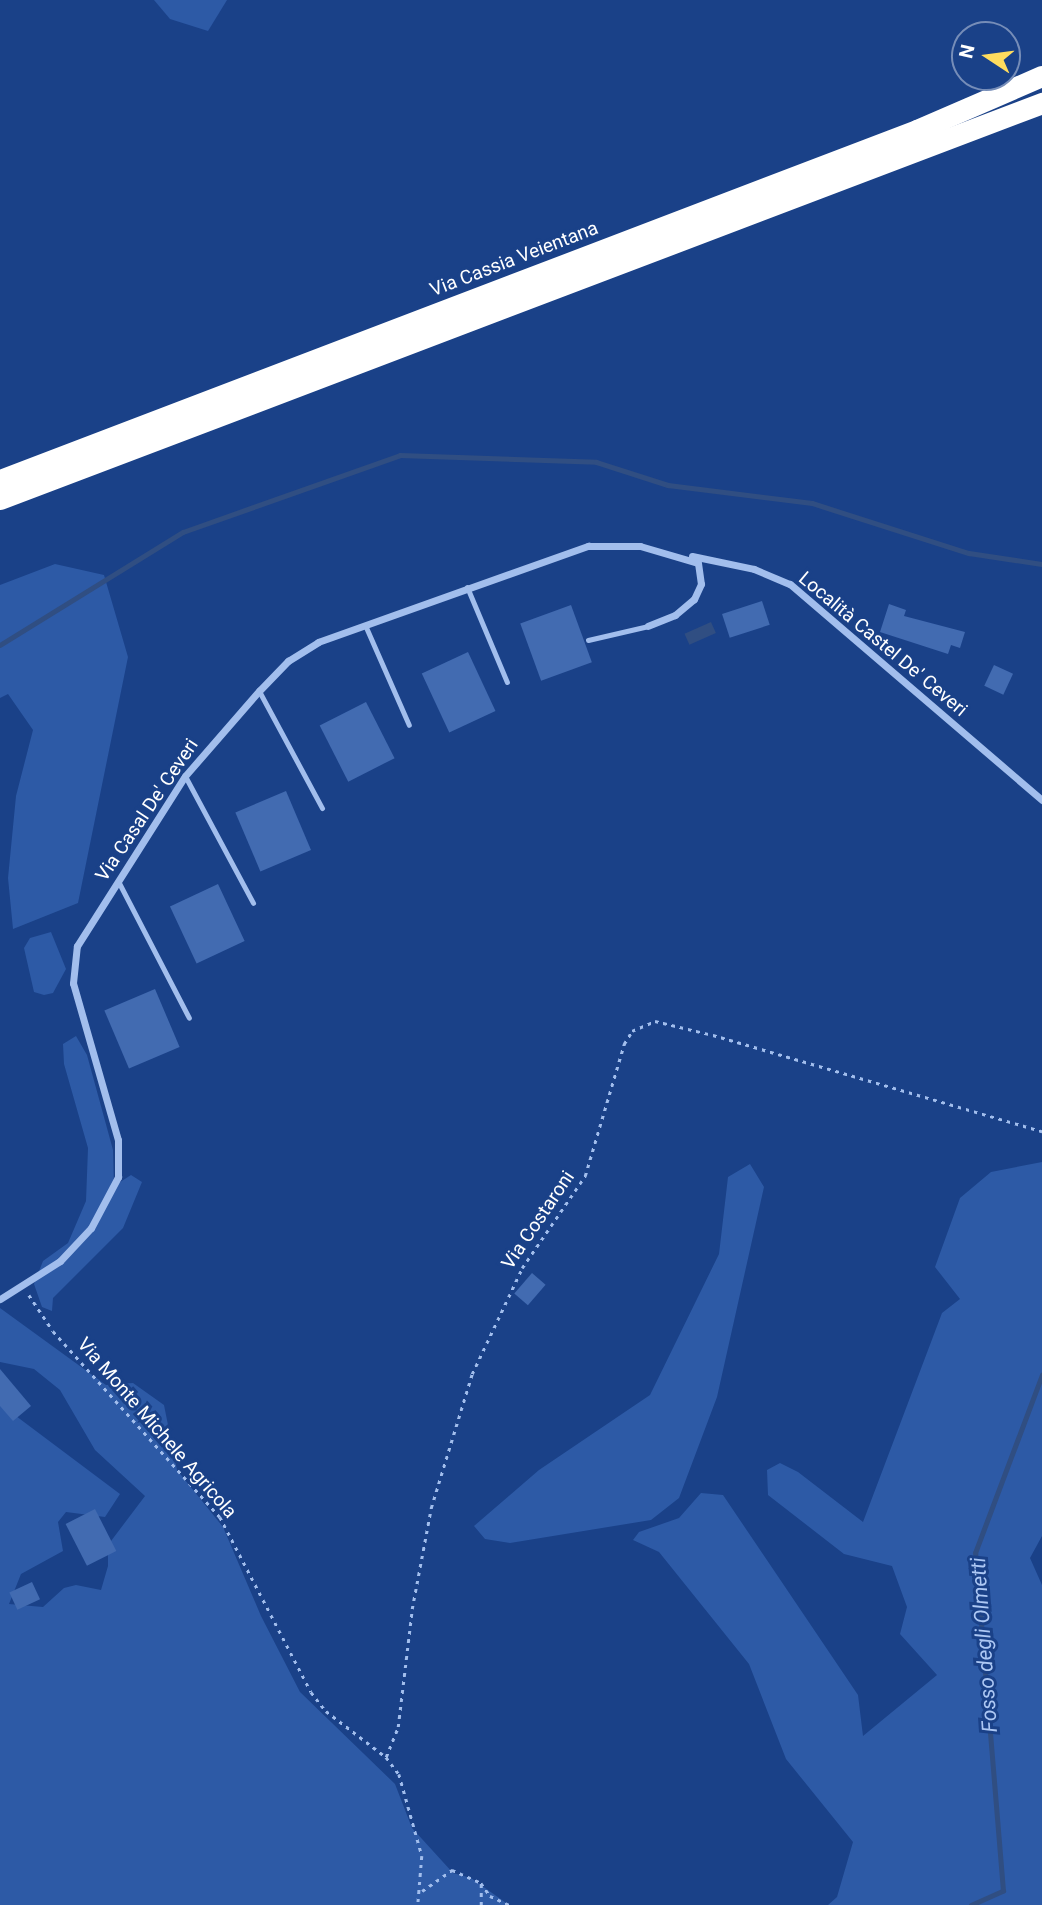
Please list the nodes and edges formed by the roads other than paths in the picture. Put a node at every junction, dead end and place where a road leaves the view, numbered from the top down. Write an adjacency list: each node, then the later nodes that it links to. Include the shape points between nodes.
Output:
1 (1042, 76): 3 (highway, Via Cassia Veientana, via 917,130)
2 (1042, 103): 4 (highway)
3 (0, 480)
4 (0, 499)
5 (640, 546): 6 (street, Via Casal De' Ceveri, via 589,546); 8 (street, Via Casal De' Ceveri, via 693,560 702,576 698,592 685,608); 14 (street, Località Castel De' Ceveri, via 754,569 790,584)
6 (467, 587): 7 (street, Via Casal De' Ceveri); 10 (lane)
7 (365, 625): 11 (street, Via Casal De' Ceveri, via 303,649); 12 (lane)
8 (648, 626): 9 (lane)
9 (588, 640)
10 (508, 682)
11 (258, 691): 13 (street, Via Casal De' Ceveri); 15 (lane)
12 (409, 725)
13 (185, 776): 16 (street, Via Casal De' Ceveri); 17 (lane)
14 (1042, 800)
15 (322, 808)
16 (118, 881): 18 (lane); 19 (street, Via Casal De' Ceveri, via 85,928 73,973 79,1012 118,1140 118,1177 91,1228 60,1261)
17 (253, 904)
18 (189, 1018)
19 (0, 1299)

